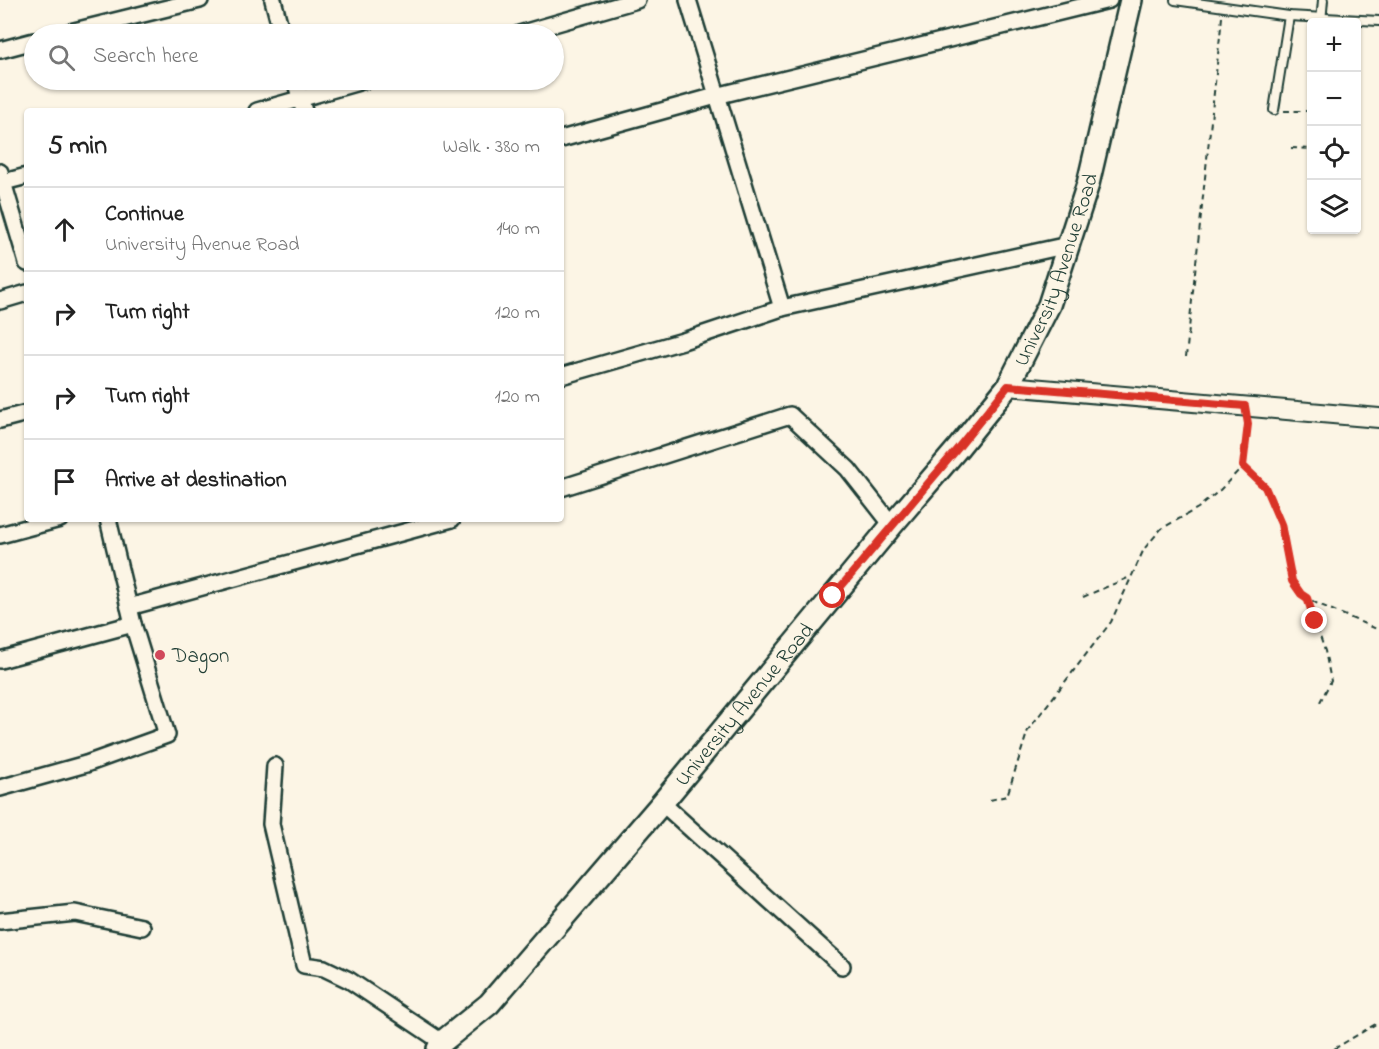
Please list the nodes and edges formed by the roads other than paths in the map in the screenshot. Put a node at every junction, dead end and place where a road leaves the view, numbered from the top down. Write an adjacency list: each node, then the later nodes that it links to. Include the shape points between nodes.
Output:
1 (200, 0): 14 (street)
2 (273, 0): 15 (street)
3 (636, 0): 16 (street)
4 (688, 0): 21 (street)
5 (1109, 0): 21 (street)
6 (1131, 0): 28 (main road, University Avenue Road, via 1088,184)
7 (1175, 0): 9 (lane)
8 (1323, 0): 11 (lane)
9 (1289, 16): 10 (lane); 24 (lane)
10 (1307, 18)
11 (1321, 18)
12 (1361, 21): 13 (lane)
13 (1379, 21)
14 (103, 24)
15 (279, 24)
16 (553, 24)
17 (24, 44): 18 (street)
18 (0, 50)
19 (298, 90): 22 (street)
20 (340, 90): 22 (street)
21 (716, 96): 25 (street); 32 (street)
22 (302, 105): 23 (street)
23 (280, 108)
24 (1274, 110)
25 (564, 138)
26 (24, 176): 27 (street)
27 (1, 179): 29 (street)
28 (1068, 245): 32 (street); 34 (main road, University Avenue Road, via 1049,305)
29 (24, 253)
30 (24, 294): 31 (street)
31 (0, 301)
32 (782, 308): 33 (street)
33 (564, 375)
34 (1008, 386): 36 (street); 42 (main road, University Avenue Road)
35 (24, 414): 37 (street)
36 (1379, 418)
37 (0, 420)
38 (564, 487): 42 (street, via 790,415 848,469)
39 (49, 522): 43 (street)
40 (109, 522): 44 (street)
41 (417, 524): 44 (street)
42 (892, 525): 49 (main road, University Avenue Road)
43 (0, 535)
44 (129, 608): 45 (street)
45 (133, 624): 46 (street); 48 (street, via 167,735 86,764)
46 (0, 660)
47 (275, 766): 53 (street, via 271,824 304,965 324,968 349,980)
48 (0, 788)
49 (662, 802): 52 (street); 53 (main road, University Avenue Road, via 489,1004)
50 (0, 921): 51 (street, via 75,913)
51 (142, 927)
52 (842, 966)
53 (440, 1045)

